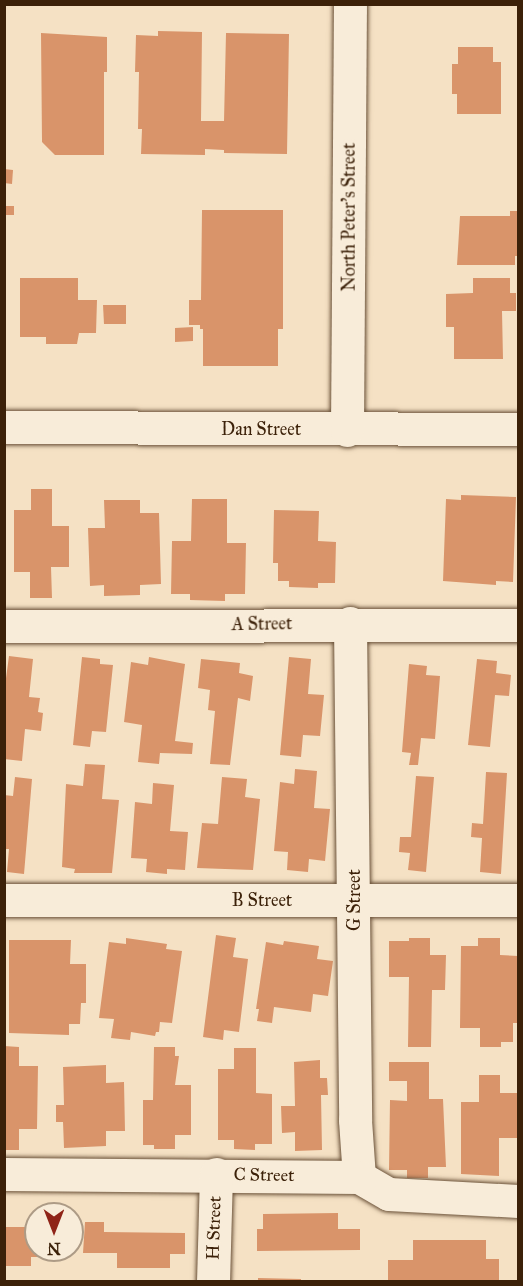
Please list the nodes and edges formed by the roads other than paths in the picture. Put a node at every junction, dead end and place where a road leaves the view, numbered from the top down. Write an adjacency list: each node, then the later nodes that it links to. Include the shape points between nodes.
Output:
1 (350, 4): 4 (street, North Peter's Street)
2 (4, 427): 4 (street, Dan Street)
3 (519, 429): 4 (street, Dan Street)
4 (347, 430)
5 (351, 623): 6 (street, A Street); 7 (street, A Street); 9 (street, G Street)
6 (519, 625)
7 (4, 626)
8 (4, 900): 9 (street, B Street)
9 (355, 900): 10 (street, B Street); 13 (street, G Street)
10 (519, 900)
11 (4, 1174): 12 (street, C Street)
12 (216, 1174): 13 (street, C Street); 15 (street, H Street)
13 (358, 1177): 14 (street, C Street, via 389,1194)
14 (519, 1201)
15 (213, 1281)

